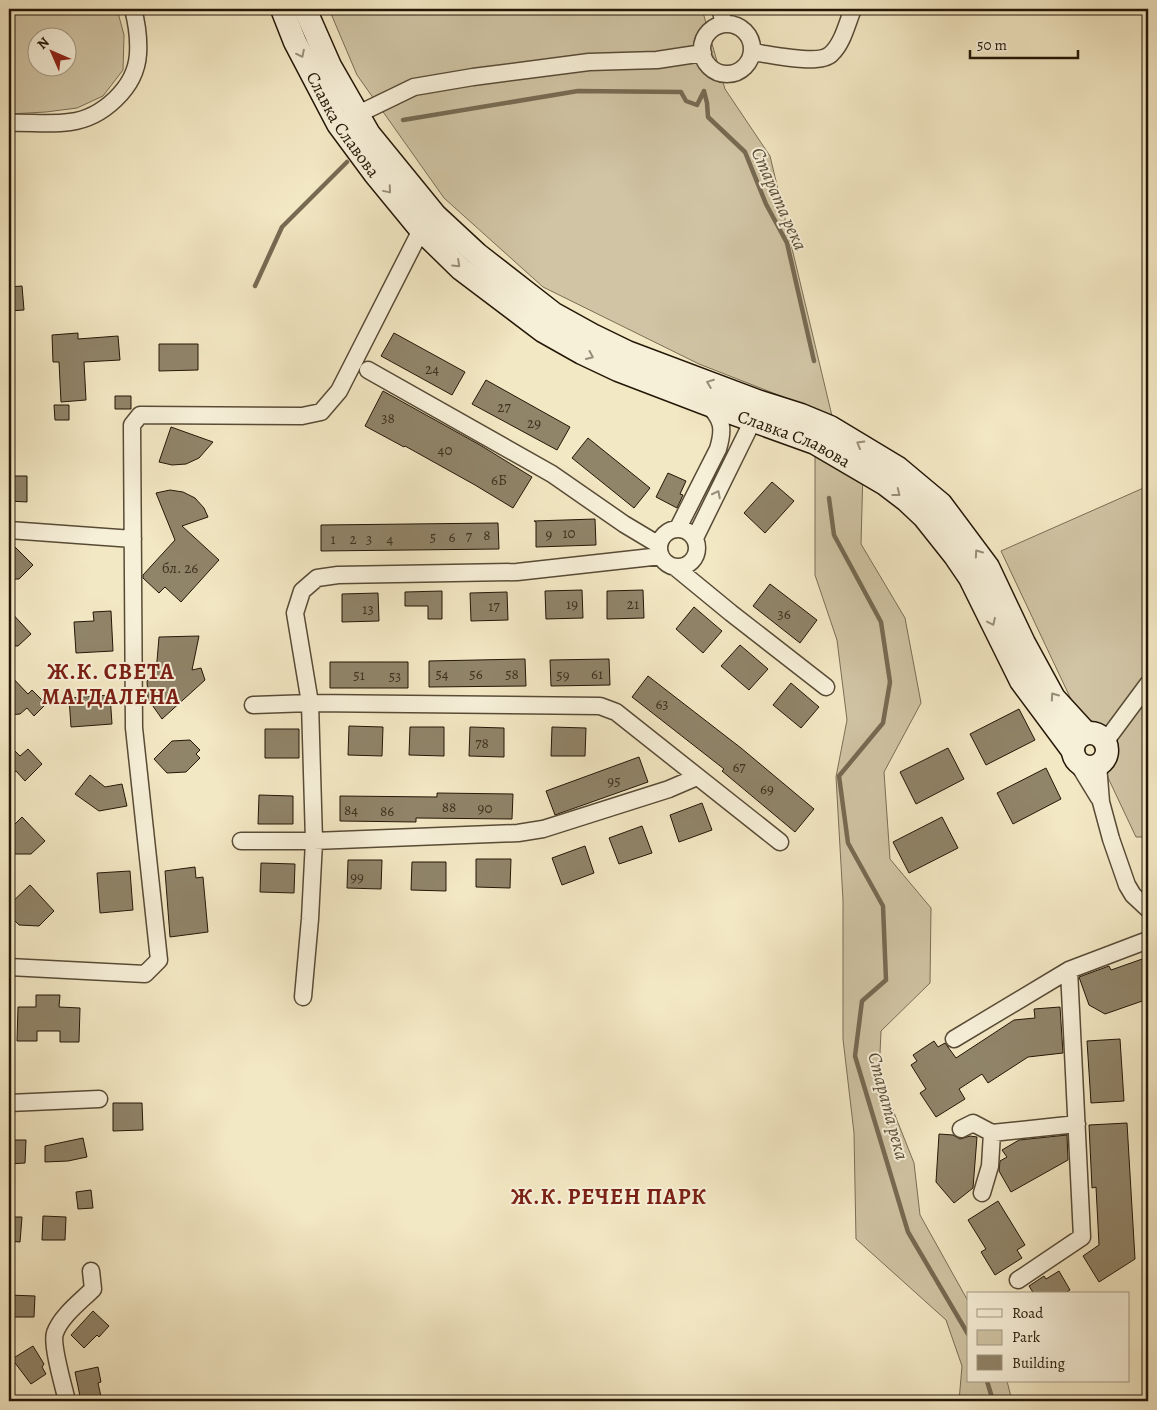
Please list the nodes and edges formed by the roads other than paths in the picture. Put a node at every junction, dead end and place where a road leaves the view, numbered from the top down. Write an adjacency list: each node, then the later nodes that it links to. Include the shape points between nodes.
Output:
1 (133, 9): 9 (street, via 138,26 138,56 129,83 116,99 90,117 70,122)
2 (282, 9): 10 (street, Славка Славова, one-way to 10, via 295,42)
3 (305, 9): 8 (street, Славка Славова, via 330,66)
4 (853, 9): 6 (street, via 840,43 824,58)
5 (722, 16): 6 (street, via 745,31); 7 (street, via 710,31)
6 (752, 52): 7 (street, via 745,66 738,71 723,73 710,66)
7 (703, 53): 8 (street, via 657,60 589,62 414,87)
8 (358, 114): 10 (street); 11 (street, Славка Славова)
9 (9, 122)
10 (338, 124): 11 (street, Славка Славова, one-way to 11, via 375,174)
11 (428, 223): 13 (street, Славка Славова, one-way to 13, via 462,269 543,331 618,370); 14 (street, Славка Славова, one-way to 11, via 554,314 477,254); 18 (street, via 338,390 321,412 302,416 140,415 132,425)
12 (368, 370): 19 (street, via 552,474)
13 (708, 404): 14 (street, Славка Славова); 15 (street, via 717,414 721,437)
14 (757, 412): 17 (street, one-way to 14); 27 (street, Славка Славова, via 886,484 924,517 970,578 1021,682)
15 (678, 528): 17 (street, via 685,529); 19 (street, via 668,531 660,540)
16 (9, 530): 18 (street)
17 (695, 538): 20 (street, via 698,548)
18 (133, 539): 34 (street, via 134,728 159,960 145,974)
19 (660, 551): 21 (street, via 668,564); 25 (street, via 517,572 317,578 302,591 295,613)
20 (693, 560): 21 (street, via 682,567); 22 (street)
21 (675, 567): 22 (street)
22 (708, 594): 24 (street)
23 (1148, 684): 27 (street)
24 (826, 687)
25 (310, 703): 26 (street); 28 (street, via 600,706 616,712); 30 (street)
26 (253, 705)
27 (1088, 751): 32 (street, via 1126,884)
28 (697, 777): 30 (street, via 669,790 535,830); 31 (street)
29 (241, 841): 30 (street)
30 (314, 841): 36 (street)
31 (780, 842)
32 (1146, 907)
33 (1148, 940): 35 (street)
34 (9, 967)
35 (1069, 970): 37 (street); 40 (street)
36 (304, 997)
37 (954, 1039)
38 (99, 1099): 39 (street)
39 (9, 1103)
40 (1077, 1124): 42 (street); 45 (street, via 1082,1237)
41 (961, 1129): 42 (street, via 973,1123)
42 (992, 1133): 43 (street, via 990,1166)
43 (982, 1193)
44 (91, 1271): 46 (street, via 93,1289 62,1320 54,1334)
45 (1018, 1280)
46 (67, 1401)

